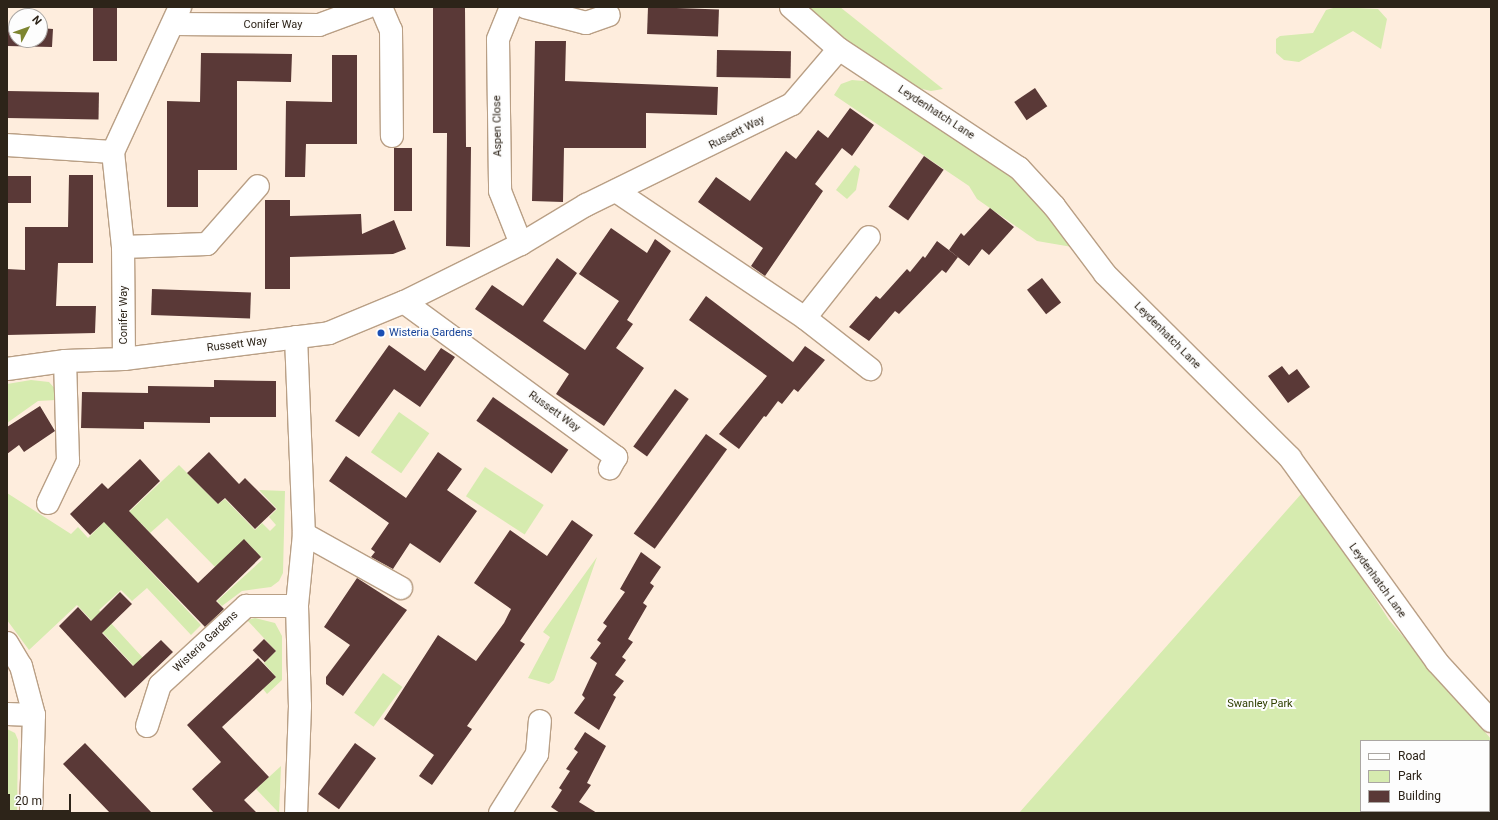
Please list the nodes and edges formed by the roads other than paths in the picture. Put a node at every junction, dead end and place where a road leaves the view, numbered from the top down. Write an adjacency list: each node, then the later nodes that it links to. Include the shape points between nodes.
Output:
1 (368, 7): 7 (street, Conifer Way, via 319,25)
2 (381, 7): 9 (street, via 391,30)
3 (511, 7): 15 (street, Aspen Close, via 498,40 499,177 500,191)
4 (525, 7): 6 (street, via 586,23)
5 (791, 7): 8 (street, Leydenhatch Lane)
6 (609, 15)
7 (177, 16): 11 (street, Conifer Way)
8 (839, 49): 13 (street, Russett Way, via 792,104); 33 (street, Leydenhatch Lane, via 1019,168 1054,206 1105,274 1290,458 1436,662)
9 (392, 136)
10 (7, 145): 11 (street)
11 (113, 152): 16 (street, Conifer Way)
12 (258, 186): 16 (street, via 207,244)
13 (616, 191): 15 (street, Russett Way); 18 (street)
14 (869, 237): 18 (street)
15 (521, 244): 17 (street, Russett Way)
16 (123, 247): 20 (street, Conifer Way)
17 (404, 302): 19 (street, Russett Way, via 329,333); 24 (street, Russett Way, via 616,457)
18 (805, 318): 23 (street)
19 (296, 337): 20 (street, Russett Way); 26 (street)
20 (124, 359): 21 (street, Russett Way)
21 (65, 361): 22 (street, Russett Way); 25 (street, via 68,461)
22 (7, 369)
23 (870, 369)
24 (610, 468)
25 (48, 504)
26 (304, 534): 27 (street); 28 (street)
27 (401, 588)
28 (297, 606): 34 (street, Wisteria Gardens, via 246,606 160,685); 36 (street, via 300,706)
29 (7, 643): 31 (street, via 21,666)
30 (7, 714): 31 (street)
31 (34, 715): 35 (street)
32 (540, 720): 37 (street, via 537,754)
33 (1491, 721)
34 (147, 726)
35 (31, 813)
36 (296, 813)
37 (500, 813)

